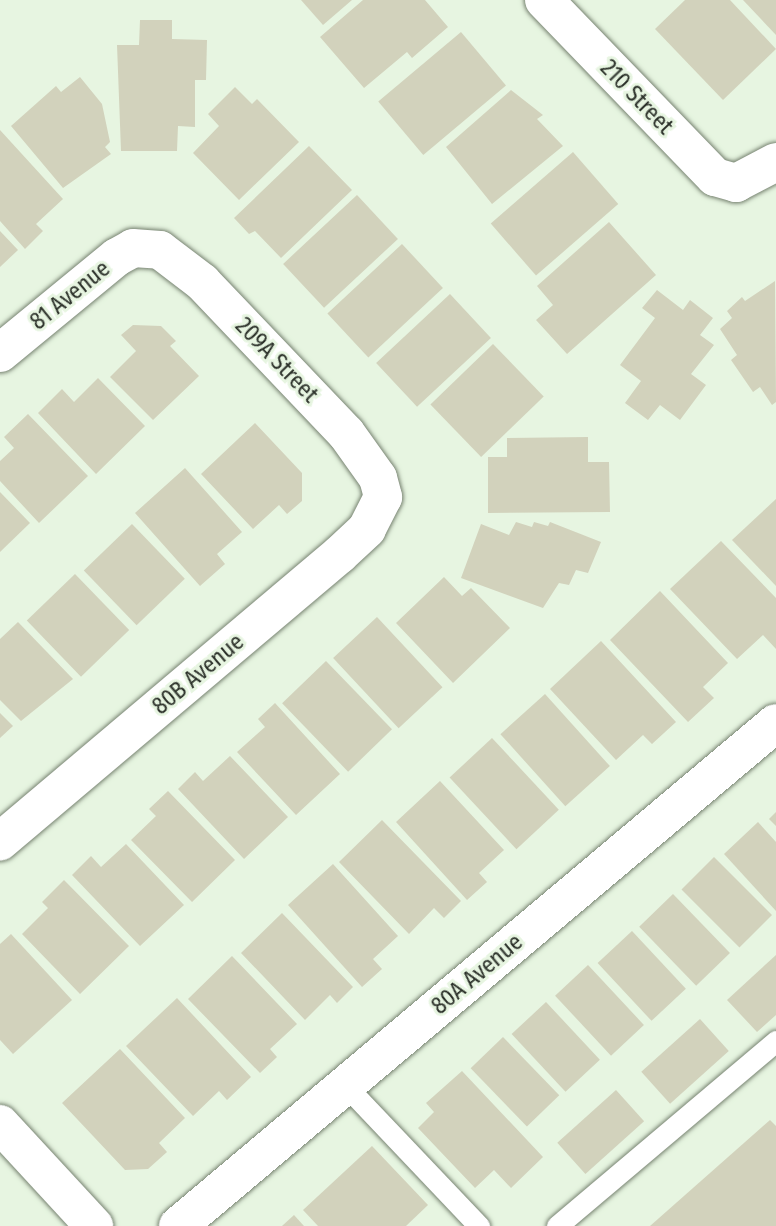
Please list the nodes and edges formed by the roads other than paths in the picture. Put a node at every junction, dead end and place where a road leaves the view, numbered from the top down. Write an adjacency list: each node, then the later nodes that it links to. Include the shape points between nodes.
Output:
1 (544, 0): 2 (street, 210 Street, via 715,177 736,183)
2 (776, 162)
3 (146, 246): 4 (street, 81 Avenue, via 117,257); 5 (street, 209A Street, via 178,261 202,282 346,433 378,478)
4 (0, 354)
5 (383, 497): 7 (street, 80B Avenue, via 368,529 340,555)
6 (776, 723): 9 (street, 80A Avenue)
7 (0, 841)
8 (776, 1041): 14 (lane)
9 (345, 1085): 12 (street, 80A Avenue); 13 (lane)
10 (0, 1124): 11 (street)
11 (94, 1226)
12 (178, 1226)
13 (479, 1226)
14 (556, 1226)

